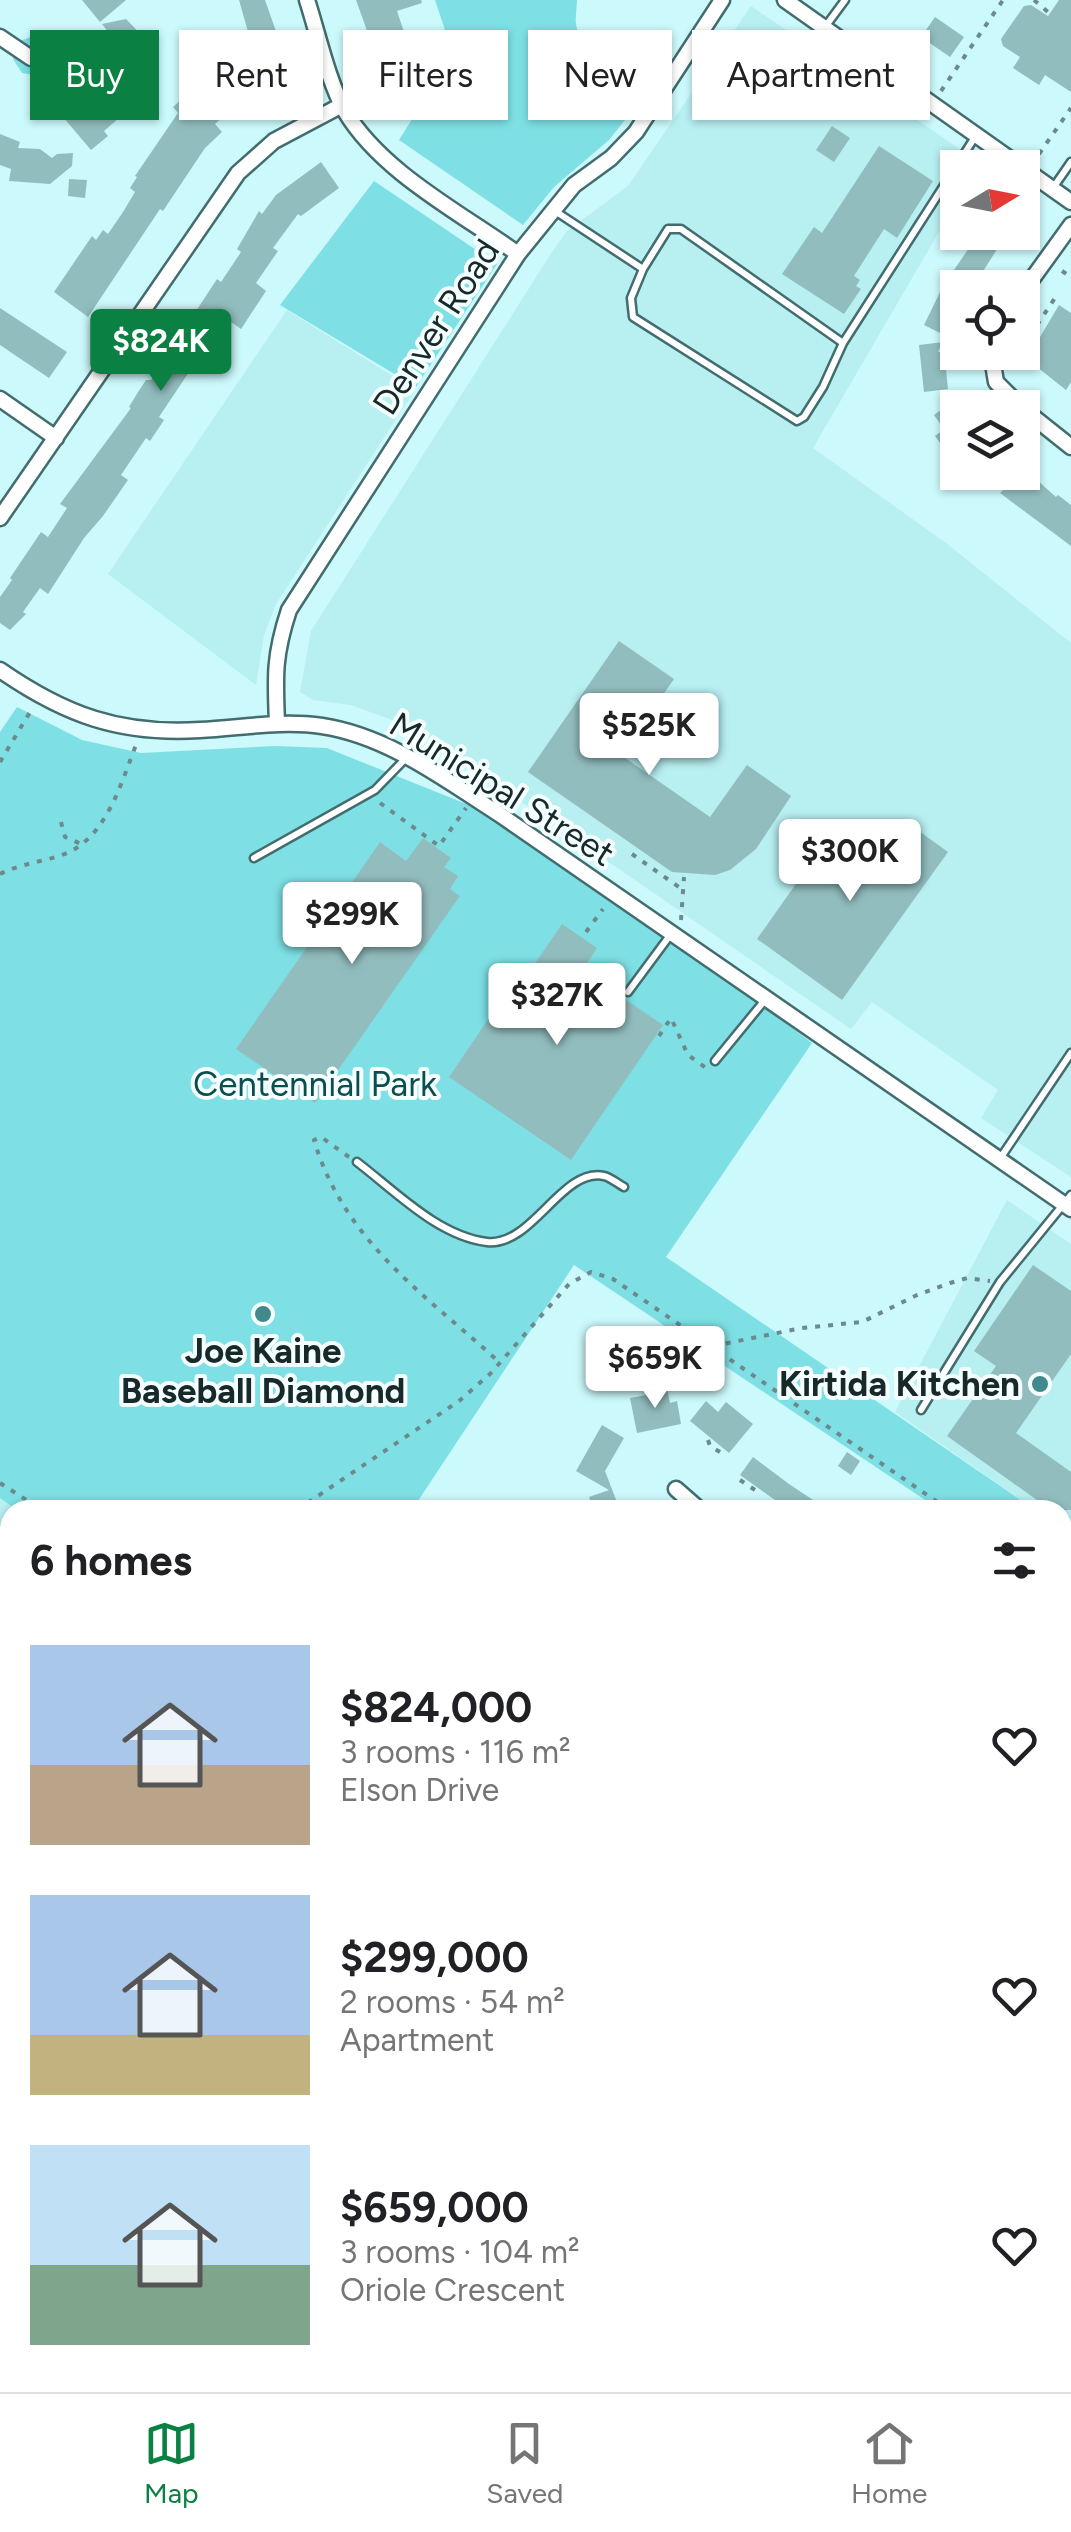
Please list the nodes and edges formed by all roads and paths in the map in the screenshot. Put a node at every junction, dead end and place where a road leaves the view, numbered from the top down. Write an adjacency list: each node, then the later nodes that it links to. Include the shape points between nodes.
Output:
1 (307, 0): 12 (street)
2 (722, 0): 19 (street, Denver Road, via 636,132)
3 (785, 0): 8 (street)
4 (845, 0): 8 (lane)
5 (1003, 0): 11 (path)
6 (1034, 0): 7 (path)
7 (1048, 12)
8 (825, 28): 11 (street)
9 (0, 36): 10 (street)
10 (30, 57)
11 (932, 103): 14 (street)
12 (342, 106): 21 (street, via 388,162); 31 (street, via 274,142 238,173)
13 (1071, 108): 15 (path)
14 (977, 135): 17 (street); 28 (lane)
15 (1040, 153)
16 (1071, 162): 17 (lane)
17 (1052, 188): 18 (street)
18 (1071, 202)
19 (554, 210): 21 (street, Denver Road); 22 (lane)
20 (1071, 225): 23 (street)
21 (518, 254): 36 (street, Denver Road, via 290,610 274,669)
22 (643, 269): 28 (lane, via 668,230 681,228); 28 (lane, via 633,317 797,421)
23 (1039, 270)
24 (1062, 271): 25 (path)
25 (1071, 277)
26 (1057, 295): 27 (path)
27 (1040, 321)
28 (843, 343)
29 (0, 399): 31 (street)
30 (1040, 422): 32 (street)
31 (56, 438): 33 (street)
32 (1071, 447)
33 (0, 518)
34 (0, 670): 37 (street, Municipal Street, via 62,708)
35 (30, 712): 39 (path)
36 (277, 724): 37 (street, Municipal Street); 38 (street, Municipal Street, via 323,726)
37 (142, 731): 43 (path, via 120,788)
38 (408, 756): 40 (lane); 41 (street, Municipal Street)
39 (0, 762)
40 (368, 794): 41 (path, via 438,846); 45 (lane)
41 (474, 798): 50 (street, Municipal Street)
42 (61, 822): 43 (path, via 65,836)
43 (81, 844): 46 (path)
44 (632, 854): 48 (path)
45 (254, 858)
46 (0, 874)
47 (684, 877): 48 (path)
48 (683, 890): 50 (path)
49 (602, 909): 51 (path)
50 (676, 929): 52 (lane); 53 (street, Municipal Street)
51 (586, 932)
52 (628, 992)
53 (765, 999): 56 (lane); 58 (street, Municipal Street)
54 (659, 1036): 57 (path, via 671,1018 688,1055)
55 (1071, 1054): 58 (lane)
56 (715, 1061)
57 (708, 1070)
58 (998, 1160): 61 (street, Municipal Street)
59 (357, 1162): 60 (lane, via 445,1228 489,1242 519,1233 583,1180 604,1176); 64 (path, via 320,1137 314,1140 342,1207 368,1243)
60 (624, 1187)
61 (1069, 1203): 62 (lane)
62 (1000, 1282): 63 (path, via 967,1278 862,1322); 65 (lane)
63 (712, 1346): 64 (path, via 591,1272 569,1284); 75 (path)
64 (500, 1362): 73 (path, via 460,1402)
65 (921, 1410)
66 (708, 1440): 67 (path)
67 (726, 1455)
68 (740, 1480): 71 (path)
69 (0, 1483): 72 (path)
70 (676, 1489): 74 (street)
71 (758, 1492)
72 (26, 1500)
73 (312, 1500)
74 (689, 1500)
75 (935, 1500)

